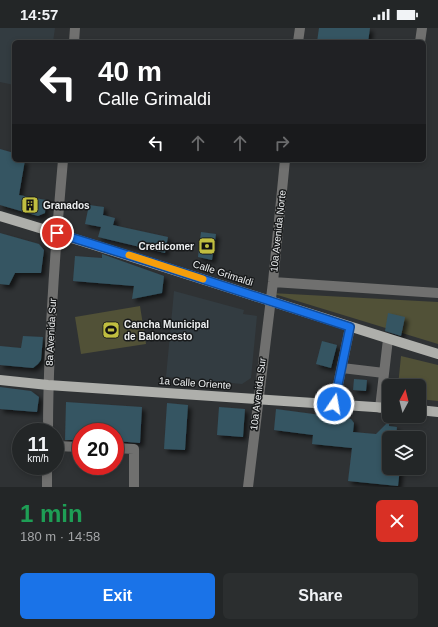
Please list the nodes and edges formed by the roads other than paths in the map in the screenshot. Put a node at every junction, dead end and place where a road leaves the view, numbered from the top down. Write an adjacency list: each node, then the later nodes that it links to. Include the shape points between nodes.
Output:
1 (76, 28): 4 (street)
2 (300, 28): 5 (street)
3 (422, 28): 6 (street)
4 (74, 40)
5 (298, 40)
6 (420, 40)
7 (63, 162): 10 (street, 8a Avenida Sur)
8 (285, 162): 11 (street, 10a Avenida Norte)
9 (0, 216): 10 (main road, Calle Grimaldi)
10 (57, 233): 13 (main road, Calle Grimaldi); 21 (street, 8a Avenida Sur)
11 (273, 282): 12 (street); 13 (street, 10a Avenida Norte)
12 (438, 293)
13 (270, 302): 14 (main road, Calle Grimaldi); 22 (street, 10a Avenida Sur)
14 (350, 327): 15 (main road, Calle Grimaldi); 17 (street)
15 (388, 339): 16 (main road, Calle Grimaldi); 18 (street)
16 (438, 354)
17 (342, 368): 18 (street); 23 (street)
18 (384, 373): 19 (street)
19 (384, 379)
20 (0, 380): 21 (main road, 1a Calle Oriente)
21 (48, 385): 22 (main road, 1a Calle Oriente); 27 (street, 8a Avenida Sur)
22 (258, 399): 23 (main road, 1a Calle Oriente); 32 (street, 10a Avenida Sur)
23 (334, 404): 24 (main road, 1a Calle Oriente)
24 (382, 408)
25 (426, 411): 26 (main road)
26 (438, 412)
27 (48, 423)
28 (124, 448): 31 (street, via 134,449)
29 (47, 475): 30 (street)
30 (47, 487)
31 (134, 487)
32 (248, 487)

